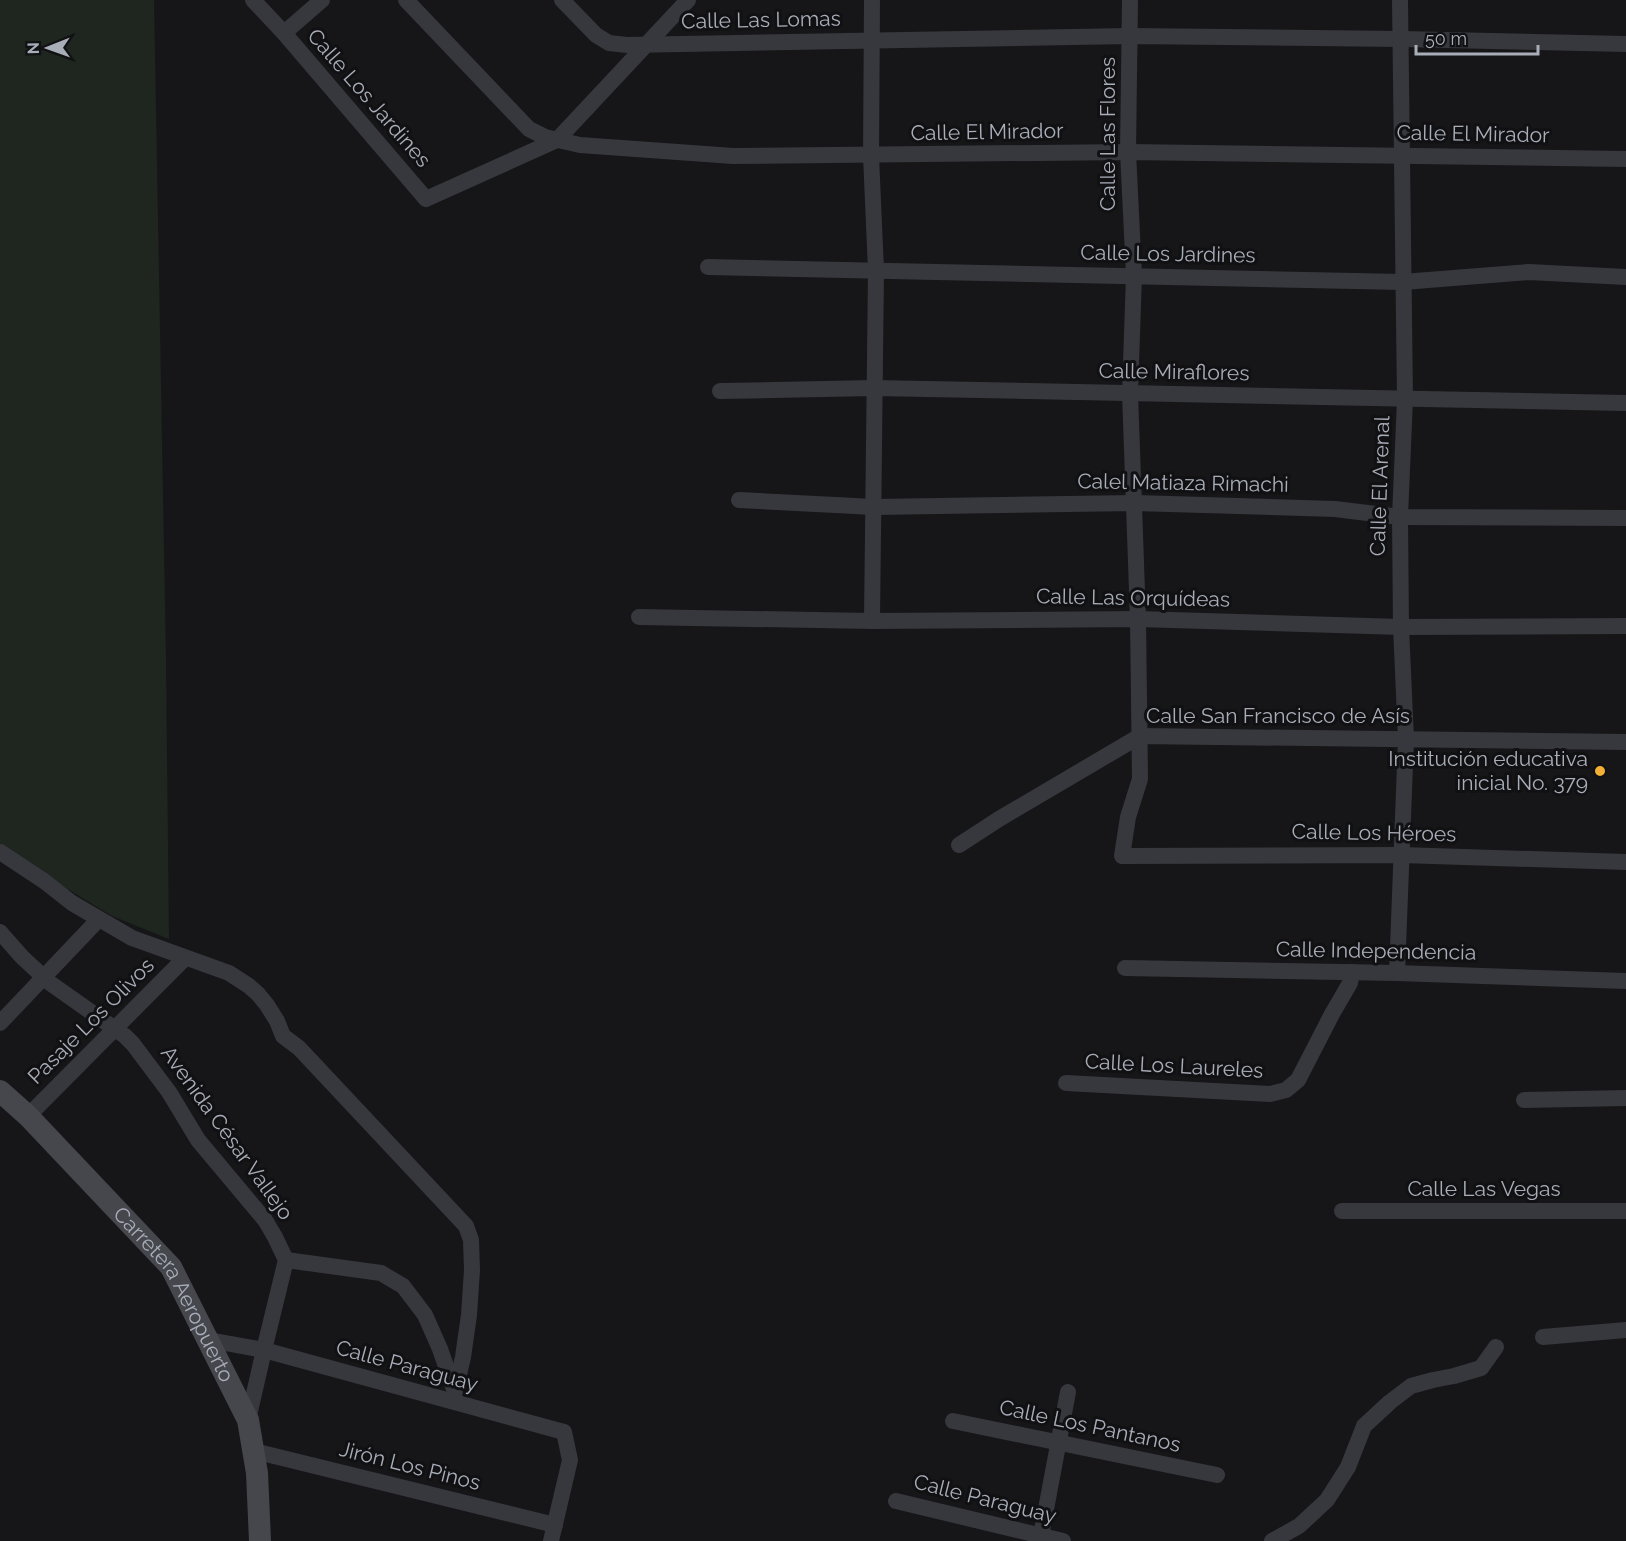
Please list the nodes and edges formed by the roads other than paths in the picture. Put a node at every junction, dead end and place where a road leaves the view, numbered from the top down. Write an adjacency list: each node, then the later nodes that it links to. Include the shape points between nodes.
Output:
1 (253, 0): 9 (street, Calle Los Jardines)
2 (322, 0): 9 (street)
3 (406, 0): 17 (street, Calle El Mirador, via 530,129)
4 (562, 0): 13 (street)
5 (688, 0): 14 (street)
6 (872, 0): 12 (street)
7 (1130, 0): 10 (street, Calle Las Flores)
8 (1400, 0): 11 (street, Calle El Arenal)
9 (284, 33): 17 (street, Calle Los Jardines, via 426,199)
10 (1130, 36): 11 (street, Calle Las Lomas); 12 (street, Calle Las Lomas); 18 (street, Calle Las Flores)
11 (1401, 39): 15 (street, Calle Las Lomas); 20 (street, Calle El Arenal)
12 (871, 40): 14 (street, Calle Las Lomas); 19 (street)
13 (609, 43): 14 (street, Calle Las Lomas); 16 (street)
14 (647, 44): 16 (street)
15 (1626, 44)
16 (627, 66): 17 (street)
17 (557, 140): 19 (street, Calle El Mirador, via 733,156)
18 (1128, 152): 19 (street, Calle El Mirador); 20 (street, Calle El Mirador); 24 (street, Calle Las Flores)
19 (871, 156): 23 (street)
20 (1403, 156): 21 (street, Calle El Mirador); 26 (street, Calle El Arenal)
21 (1626, 159)
22 (708, 267): 23 (street, Calle Los Jardines)
23 (876, 270): 24 (street, Calle Los Jardines); 27 (street)
24 (1134, 276): 26 (street, Calle Los Jardines); 29 (street, Calle Las Flores)
25 (1626, 277): 26 (street, Calle Los Jardines, via 1529,272)
26 (1403, 282): 30 (street, Calle El Arenal)
27 (874, 388): 28 (street, Calle Miraflores); 29 (street, Calle Miraflores); 34 (street)
28 (720, 391)
29 (1130, 393): 30 (street, Calle Miraflores); 33 (street, Calle Las Flores)
30 (1405, 399): 31 (street, Calle Miraflores); 35 (street, Calle El Arenal)
31 (1626, 404)
32 (739, 500): 34 (street, Calel Matiaza Rimachi)
33 (1135, 503): 34 (street, Calel Matiaza Rimachi); 35 (street, Calel Matiaza Rimachi, via 1313,508); 38 (street, Calle Las Flores)
34 (874, 507): 39 (street)
35 (1400, 517): 36 (street, Calel Matiaza Rimachi); 41 (street, Calle El Arenal)
36 (1626, 518)
37 (639, 617): 39 (street, Calle Las Orquídeas)
38 (1138, 619): 39 (street, Calle Las Orquídeas); 41 (street, Calle Las Orquídeas); 42 (street, Calle Las Flores)
39 (872, 621)
40 (1626, 626): 41 (street, Calle Las Orquídeas)
41 (1401, 627): 43 (street, Calle El Arenal)
42 (1140, 736): 43 (street, Calle San Francisco de Asís); 45 (street, Calle San Francisco de Asís); 48 (street, Calle Las Flores, via 1140,779 1128,817)
43 (1406, 739): 44 (street, Calle San Francisco de Asís); 47 (street, Calle El Arenal)
44 (1626, 742)
45 (959, 845)
46 (0, 852): 50 (street)
47 (1401, 855): 48 (street, Calle Los Héroes); 49 (street, Calle Los Héroes); 55 (street, Calle El Arenal)
48 (1122, 856)
49 (1626, 862)
50 (99, 919): 52 (street, via 132,938); 56 (street)
51 (0, 932): 56 (street, Avenida César Vallejo)
52 (185, 958): 59 (street, Pasaje Los Olivos); 74 (street, via 229,973 258,994 283,1036 466,1226 471,1240 468,1326)
53 (1125, 968): 54 (street, Calle Independencia)
54 (1352, 972): 55 (street, Calle Independencia); 60 (street, Calle Los Laureles, via 1350,983 1298,1080 1286,1090 1270,1094)
55 (1397, 973): 57 (street, Calle Independencia)
56 (43, 976): 58 (street); 59 (street, Avenida César Vallejo)
57 (1626, 981)
58 (0, 1023)
59 (115, 1029): 64 (street, Pasaje Los Olivos); 67 (street, Avenida César Vallejo, via 134,1044 198,1140 265,1220)
60 (1065, 1083)
61 (0, 1091): 64 (main road, Carretera Aeropuerto)
62 (1626, 1098): 63 (street)
63 (1524, 1100)
64 (28, 1116): 70 (main road, Carretera Aeropuerto, via 171,1267)
65 (1626, 1211): 66 (street, Calle Las Vegas)
66 (1342, 1212)
67 (286, 1260): 72 (street); 74 (street, via 381,1273 403,1286 424,1315 440,1349)
68 (1626, 1330): 69 (street)
69 (1543, 1337)
70 (209, 1340): 72 (street, Calle Paraguay); 75 (main road, Carretera Aeropuerto)
71 (1496, 1347): 85 (street, via 1481,1368 1411,1386 1390,1402 1364,1426 1348,1467 1327,1500 1299,1526)
72 (264, 1350): 74 (street, Calle Paraguay); 75 (street)
73 (1068, 1392): 77 (street)
74 (454, 1397): 81 (street, Calle Paraguay, via 564,1432 570,1460)
75 (248, 1420): 78 (main road, Carretera Aeropuerto)
76 (953, 1421): 77 (street, Calle Los Pantanos)
77 (1058, 1442): 79 (street, Calle Los Pantanos); 82 (street)
78 (254, 1451): 81 (street, Jirón Los Pinos); 83 (main road, Carretera Aeropuerto)
79 (1217, 1475)
80 (896, 1501): 82 (street, Calle Paraguay)
81 (553, 1533)
82 (1040, 1538): 84 (street, Calle Paraguay)
83 (260, 1541)
84 (1063, 1541)
85 (1272, 1541)

